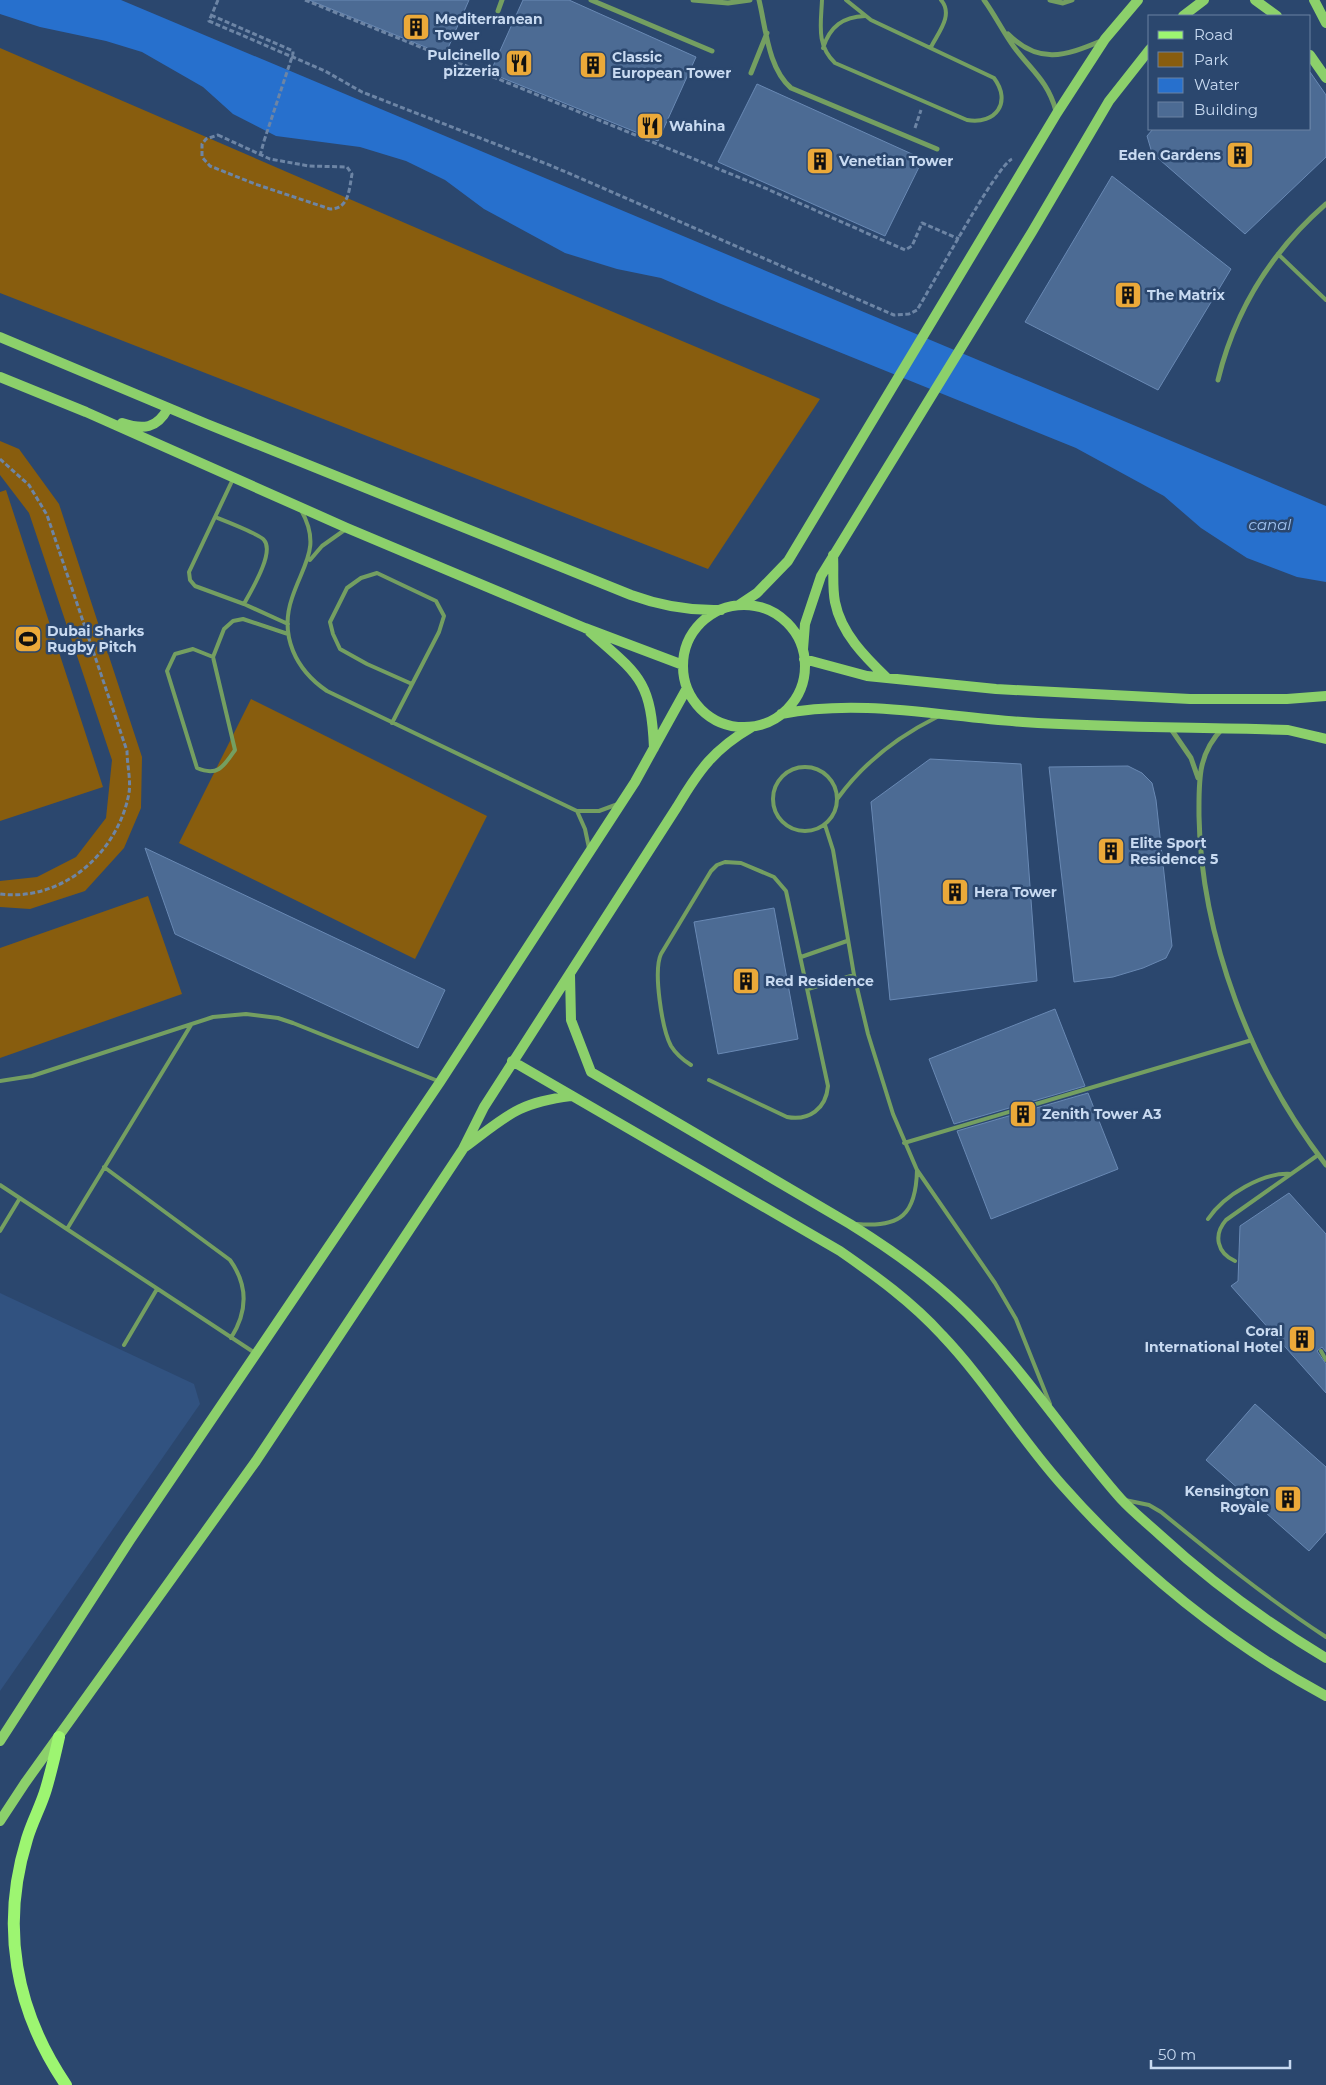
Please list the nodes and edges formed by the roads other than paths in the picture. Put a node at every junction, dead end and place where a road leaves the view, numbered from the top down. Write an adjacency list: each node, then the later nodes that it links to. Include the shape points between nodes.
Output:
1 (502, 0): 16 (street)
2 (591, 0): 26 (street)
3 (693, 0): 4 (street, via 728,3)
4 (750, 0)
5 (759, 0): 21 (street)
6 (822, 0): 25 (lane, via 820,35)
7 (941, 0): 24 (lane, via 946,7 946,16)
8 (984, 0): 22 (street)
9 (1050, 0): 10 (street, via 1063,3)
10 (1072, 0)
11 (1138, 0): 23 (main road)
12 (1204, 0): 17 (main road)
13 (1255, 0): 18 (main road)
14 (1314, 0): 20 (main road)
15 (850, 1): 19 (lane)
16 (498, 11)
17 (1184, 15)
18 (1276, 15)
19 (865, 16): 24 (lane); 25 (lane, via 853,16 838,24)
20 (1326, 23)
21 (767, 32): 29 (street); 32 (street, via 779,74 791,88)
22 (1006, 32): 23 (street, via 1030,51 1044,55 1059,56); 31 (street, via 1019,54 1043,80)
23 (1105, 39): 31 (main road)
24 (931, 47): 25 (lane, via 994,78 1002,96 1001,106 995,114 977,122 835,63)
25 (823, 48)
26 (712, 51)
27 (1148, 51): 45 (main road, via 1109,101)
28 (1311, 57): 30 (main road)
29 (751, 73)
30 (1326, 78)
31 (1057, 113): 48 (main road, via 788,561 757,593)
32 (937, 149)
33 (1326, 204): 34 (street)
34 (1278, 254): 35 (lane); 38 (street, via 1240,314 1226,346)
35 (1326, 300)
36 (0, 337): 39 (main road)
37 (0, 377): 40 (main road)
38 (1218, 380)
39 (168, 408): 40 (main road, via 156,424 144,428); 49 (main road, via 648,602 685,609)
40 (86, 412): 41 (main road)
41 (233, 479): 42 (main road); 43 (lane)
42 (299, 508): 44 (main road); 46 (lane, via 311,539)
43 (215, 517): 47 (lane, via 264,539 269,548); 47 (lane, via 189,572 190,580 195,586)
44 (347, 528): 46 (lane, via 322,546); 51 (main road)
45 (833, 555): 53 (main road, via 821,576 805,624); 56 (main road, via 835,602 845,629 867,659)
46 (308, 562): 50 (lane, via 292,598)
47 (244, 604): 50 (lane)
48 (739, 605): 49 (main road); 53 (main road, via 755,606 778,616 796,634)
49 (722, 610): 55 (main road, via 698,626 685,650)
50 (288, 624): 52 (lane)
51 (585, 628): 55 (main road); 67 (main road, via 636,674 645,689 651,705)
52 (288, 634): 54 (lane, via 243,619 233,621 224,629); 62 (lane, via 300,667 312,681 327,692)
53 (804, 654): 56 (main road, via 846,672); 60 (main road, via 800,690)
54 (213, 657): 54 (lane, via 193,649 175,654 167,671 197,768 207,772 223,768 235,750)
55 (683, 664): 58 (main road)
56 (887, 678): 59 (main road, via 996,689 1190,699)
57 (412, 684): 57 (lane, via 444,616 436,601 377,573 361,578 347,588 330,622 340,649); 62 (lane)
58 (687, 688): 63 (main road, via 695,702 713,718 736,726); 67 (main road)
59 (1326, 696)
60 (781, 714): 61 (main road, via 836,706); 63 (main road)
61 (942, 714): 64 (main road, via 1023,722); 69 (lane, via 916,727 868,762)
62 (392, 723): 71 (lane)
63 (752, 726): 76 (main road, via 721,747 696,774)
64 (1170, 728): 65 (main road); 68 (street, via 1191,758)
65 (1224, 728): 66 (main road, via 1288,730); 68 (street, via 1208,746)
66 (1326, 739)
67 (654, 749): 70 (main road)
68 (1198, 781): 80 (street, via 1199,841 1207,896 1220,951)
69 (838, 798): 72 (lane, via 832,818); 72 (lane, via 831,780 815,768 794,768 778,780 774,790 774,810 786,826 806,832)
70 (620, 804): 71 (lane, via 599,811); 73 (main road)
71 (577, 811): 73 (lane, via 585,829)
72 (825, 825): 74 (lane, via 833,850)
73 (589, 852): 85 (main road)
74 (847, 942): 75 (lane); 77 (lane)
75 (801, 956): 78 (lane); 82 (lane, via 789,900 781,883 762,871 733,861 711,871 657,965 668,1038 677,1054)
76 (570, 974): 81 (main road); 97 (main road, via 571,1020 591,1072)
77 (854, 975): 78 (lane); 87 (lane, via 883,1085)
78 (808, 989): 83 (lane, via 828,1086 819,1110 804,1118 787,1117)
79 (191, 1024): 84 (lane, via 32,1076); 85 (lane, via 230,1014 278,1018); 91 (lane)
80 (1252, 1040): 87 (lane); 89 (street, via 1285,1105)
81 (512, 1061): 86 (main road); 88 (main road)
82 (691, 1065)
83 (709, 1080)
84 (0, 1081)
85 (440, 1082): 105 (main road)
86 (571, 1096): 88 (main road, via 541,1100 512,1111); 111 (main road, via 840,1251 876,1276 942,1334 1032,1450 1129,1553 1239,1643)
87 (904, 1143): 92 (lane)
88 (462, 1149): 112 (main road, via 256,1461)
89 (1318, 1155): 90 (street); 93 (lane)
90 (1326, 1165)
91 (104, 1167): 98 (lane); 102 (lane, via 230,1260 244,1292 242,1316)
92 (917, 1170): 97 (lane, via 913,1203 903,1217 888,1225); 107 (lane, via 1016,1319)
93 (1292, 1174): 96 (lane, via 1260,1179 1219,1205); 100 (lane, via 1221,1226 1219,1247)
94 (0, 1184): 95 (lane)
95 (20, 1198): 98 (lane); 99 (lane)
96 (1208, 1219)
97 (850, 1224): 107 (main road, via 908,1262 967,1313)
98 (67, 1229): 101 (lane)
99 (0, 1231)
100 (1235, 1261)
101 (157, 1289): 102 (lane); 103 (lane)
102 (231, 1338): 105 (lane)
103 (124, 1345)
104 (1321, 1351): 106 (lane)
105 (256, 1354): 113 (main road)
106 (1326, 1360)
107 (1054, 1415): 108 (main road)
108 (1122, 1500): 109 (lane, via 1149,1505 1161,1512 1244,1580); 110 (main road, via 1195,1567 1268,1623)
109 (1326, 1637)
110 (1326, 1658)
111 (1326, 1696)
112 (58, 1737): 114 (main road); 115 (main road, via 46,1789 20,1864 13,1919 14,1952 30,2017)
113 (0, 1741)
114 (0, 1821)
115 (66, 2085)

